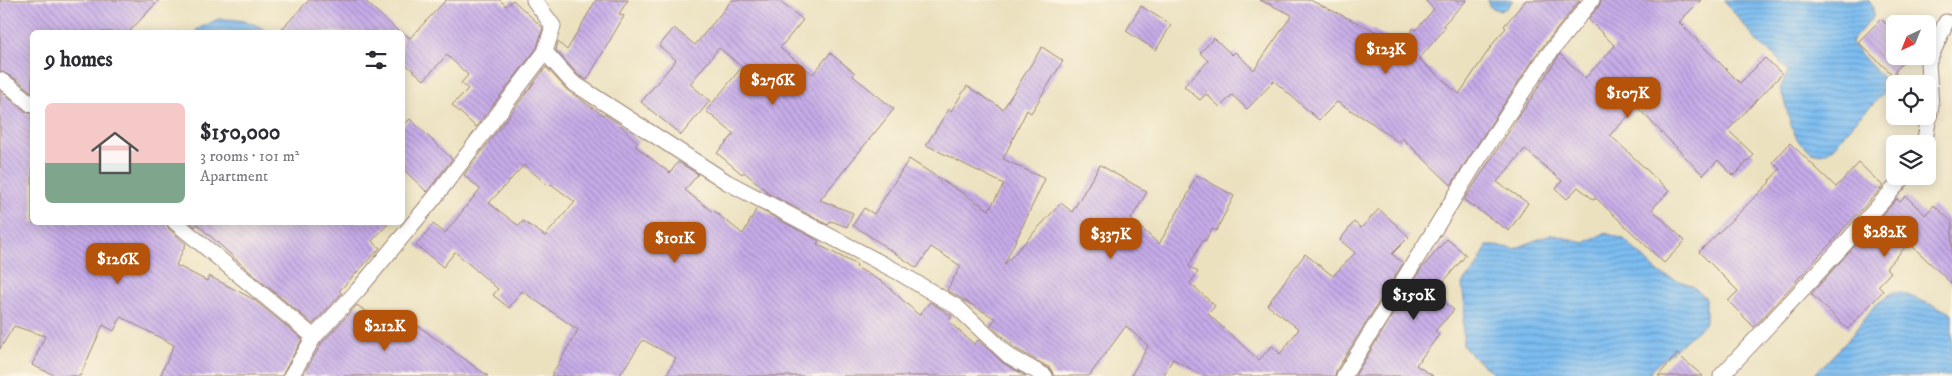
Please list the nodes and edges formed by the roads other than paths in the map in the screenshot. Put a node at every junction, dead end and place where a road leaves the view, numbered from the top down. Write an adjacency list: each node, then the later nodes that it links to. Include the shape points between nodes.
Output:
1 (534, 0): 4 (street, via 553,26)
2 (1592, 0): 13 (street, via 1533,76)
3 (1946, 22): 7 (street, via 1928,62 1931,106)
4 (545, 52): 10 (street, via 435,198); 12 (street, via 572,82 719,177 957,307 1009,356)
5 (0, 80): 6 (street)
6 (30, 103)
7 (1926, 135)
8 (1898, 185): 14 (street)
9 (179, 225): 10 (street)
10 (314, 337): 11 (street)
11 (291, 376)
12 (1045, 376)
13 (1344, 376)
14 (1721, 376)

